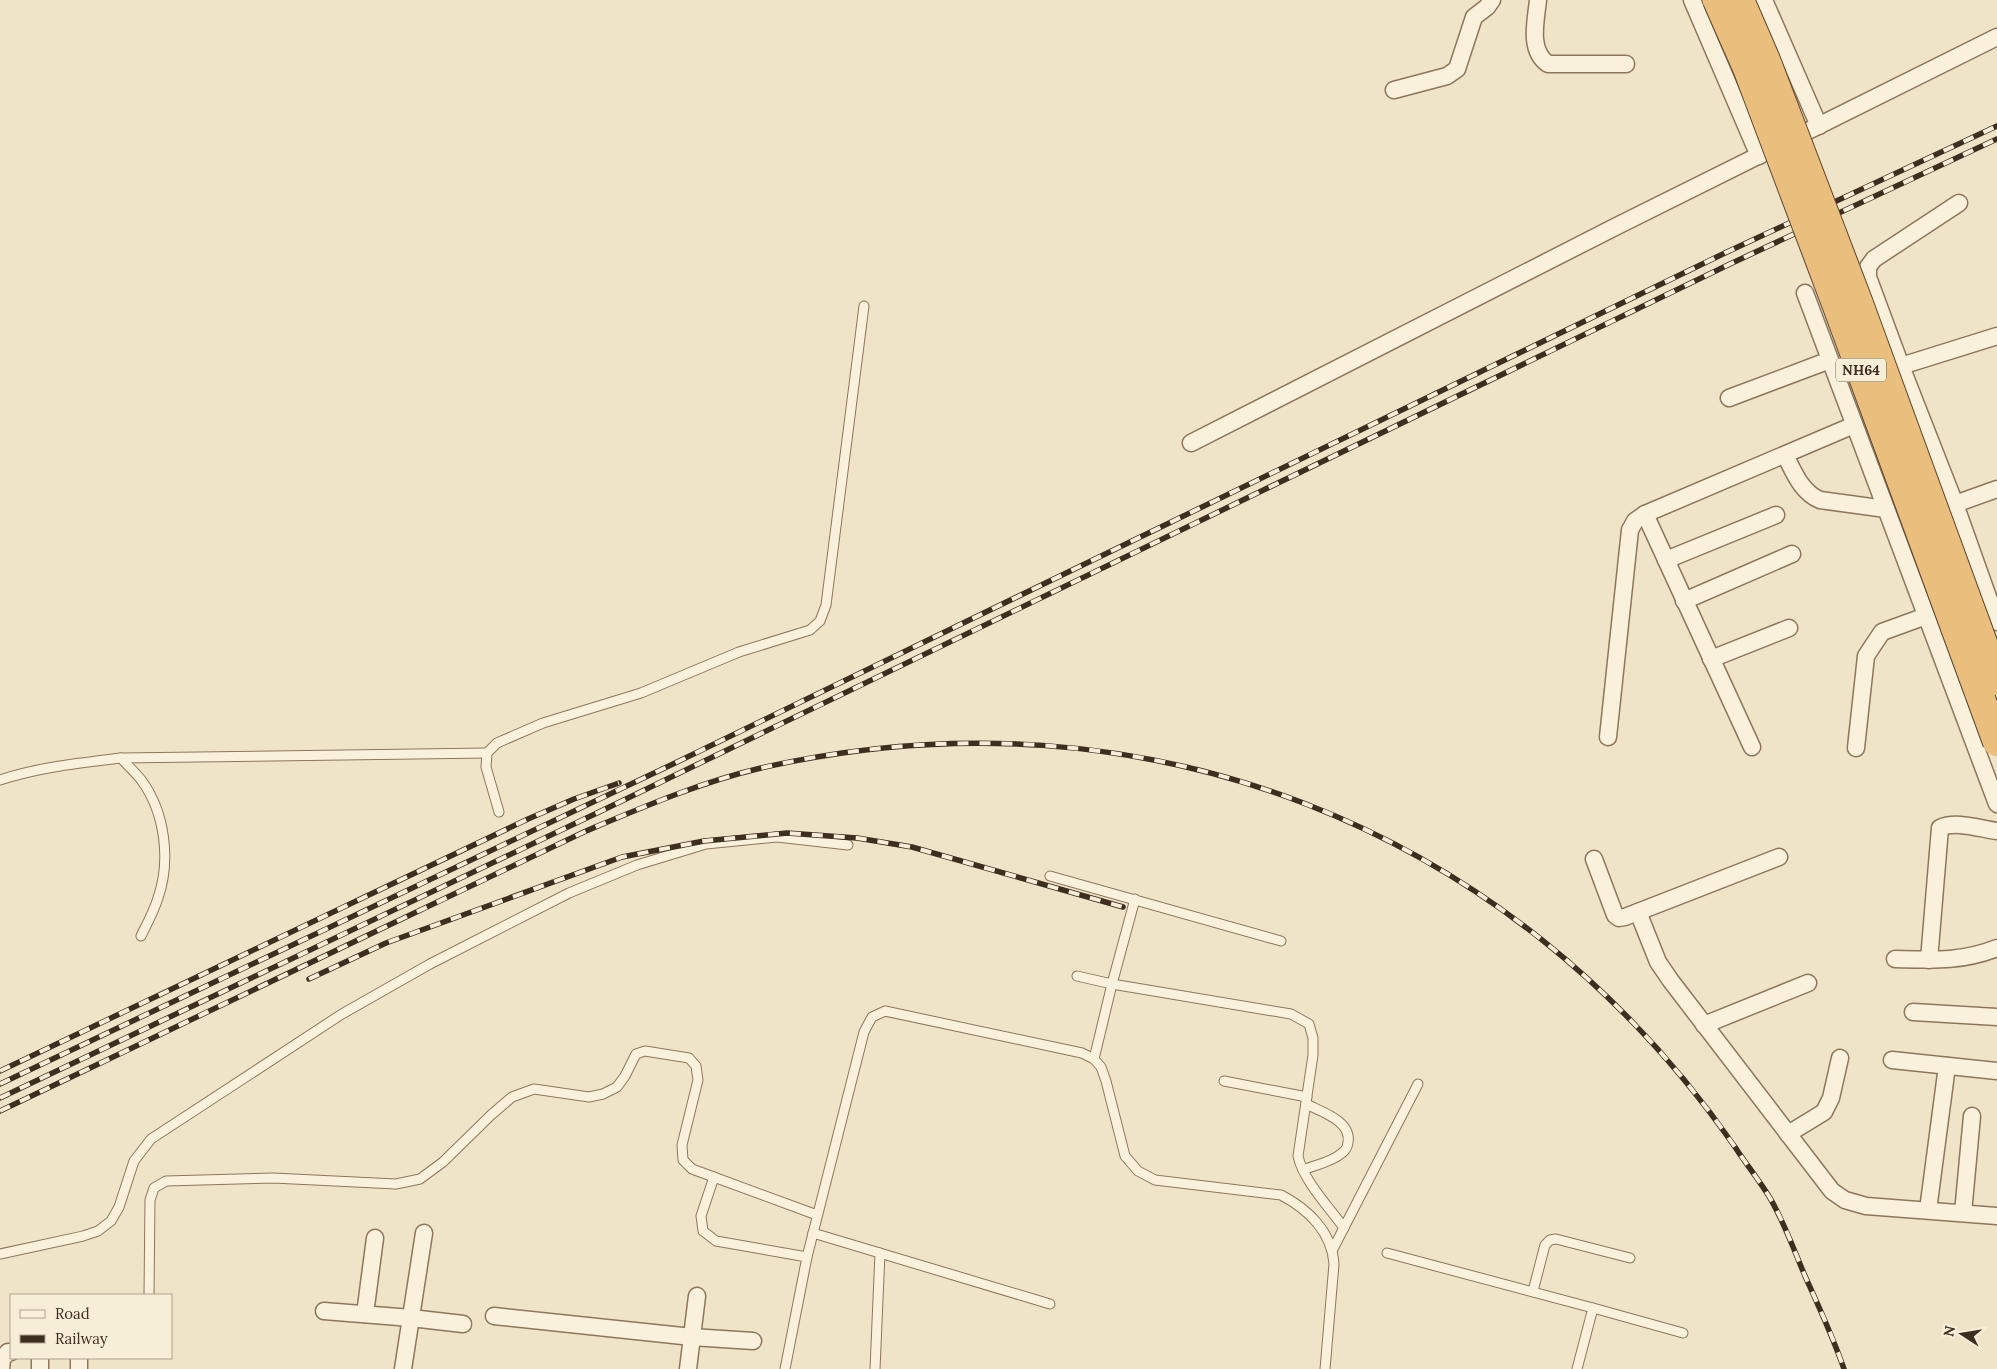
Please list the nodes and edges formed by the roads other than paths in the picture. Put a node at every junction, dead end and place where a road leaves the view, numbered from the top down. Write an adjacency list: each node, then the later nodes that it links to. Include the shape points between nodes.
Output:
1 (1492, 0): 9 (street, via 1474,17 1457,69 1447,76)
2 (1538, 0): 8 (street, via 1535,46 1540,58 1548,64)
3 (1692, 0): 11 (street)
4 (1717, 0): 36 (highway, NH64, bridge, via 1751,78)
5 (1740, 0): 34 (highway, NH64, bridge, via 1858,301)
6 (1764, 0): 10 (street)
7 (1997, 37): 10 (street)
8 (1626, 64)
9 (1394, 90)
10 (1819, 126): 11 (street)
11 (1759, 156): 20 (street)
12 (1959, 203): 17 (street, via 1874,259 1868,267 1868,277)
13 (1805, 293): 16 (street)
14 (864, 306): 39 (lane, via 826,605 820,621 810,630 739,652 641,693 535,726 497,743)
15 (1997, 336): 17 (street)
16 (1830, 360): 18 (street); 19 (street)
17 (1901, 366): 23 (street)
18 (1729, 398)
19 (1854, 426): 21 (street); 24 (street)
20 (1191, 442)
21 (1785, 455): 24 (street, via 1802,487 1811,496); 25 (street)
22 (1997, 489): 23 (street)
23 (1955, 504): 31 (street)
24 (1886, 509): 30 (street)
25 (1644, 514): 28 (street); 35 (street, via 1634,521 1630,530)
26 (1776, 515): 28 (street)
27 (1792, 554): 29 (street)
28 (1666, 560): 29 (street)
29 (1684, 601): 33 (street)
30 (1926, 616): 38 (street, via 1882,632 1866,656); 42 (street)
31 (1997, 622)
32 (1789, 628): 33 (street)
33 (1711, 659): 37 (street)
34 (1997, 681)
35 (1608, 737)
36 (1997, 742)
37 (1752, 747)
38 (1856, 748)
39 (487, 754): 40 (lane); 43 (lane, via 486,767)
40 (121, 758): 41 (lane, via 39,770); 51 (lane, via 141,780 153,801 163,832 165,862 159,898)
41 (0, 780)
42 (1997, 804)
43 (499, 812)
44 (1997, 831): 55 (street, via 1954,825 1940,828)
45 (848, 845): 85 (lane, via 776,837 706,844 637,865 569,893 430,964 342,1014 151,1138 134,1161 119,1207 111,1221 98,1231)
46 (1780, 857): 50 (street)
47 (1594, 859): 50 (street, via 1615,915 1619,918)
48 (1050, 876): 49 (lane)
49 (1135, 899): 52 (lane); 58 (lane)
50 (1638, 912): 61 (street, via 1658,962)
51 (141, 936)
52 (1281, 941)
53 (1997, 948): 55 (street, via 1963,958)
54 (1895, 959): 55 (street)
55 (1929, 960)
56 (1077, 976): 58 (lane)
57 (1808, 983): 61 (street)
58 (1112, 984): 63 (lane); 69 (lane, via 1291,1014 1309,1024 1313,1055)
59 (1913, 1012): 60 (street)
60 (1997, 1017)
61 (1704, 1025): 71 (street)
62 (1840, 1058): 71 (street, via 1831,1098 1824,1112)
63 (1094, 1059): 76 (lane, via 1082,1053 897,1012 885,1011 872,1017 864,1032); 82 (lane, via 1106,1081 1125,1156 1138,1171 1155,1180 1281,1195 1307,1212)
64 (1892, 1060): 65 (street)
65 (1947, 1066): 66 (street); 74 (street)
66 (1997, 1071)
67 (1224, 1081): 69 (lane)
68 (1418, 1084): 78 (lane)
69 (1306, 1101): 72 (lane, via 1298,1156); 72 (lane, via 1339,1121 1349,1137 1347,1149 1341,1154)
70 (1972, 1116): 75 (street)
71 (1788, 1134): 74 (street, via 1832,1190 1845,1200 1866,1206)
72 (1302, 1170): 78 (lane)
73 (714, 1177): 76 (lane); 86 (lane, via 701,1216 703,1231 716,1241); 89 (lane, via 692,1169 683,1160 682,1146 698,1080 696,1066 689,1058 645,1050 636,1054 617,1087 603,1094 589,1097 534,1090 512,1097 443,1162 420,1179 396,1184 274,1178 166,1181 154,1188 150,1200)
74 (1928, 1210): 75 (street)
75 (1963, 1213): 77 (street)
76 (817, 1215): 80 (lane)
77 (1997, 1216)
78 (1344, 1228): 82 (lane)
79 (424, 1233): 96 (street)
80 (813, 1233): 83 (lane); 86 (lane)
81 (375, 1238): 94 (street)
82 (1333, 1249): 107 (lane)
83 (880, 1253): 91 (lane); 106 (lane)
84 (1387, 1253): 88 (lane)
85 (0, 1254)
86 (807, 1257): 105 (lane)
87 (1630, 1258): 88 (lane, via 1550,1240 1545,1245)
88 (1533, 1291): 92 (lane)
89 (149, 1294)
90 (696, 1296): 99 (street)
91 (1050, 1304)
92 (1593, 1308): 98 (lane); 108 (lane)
93 (324, 1311): 94 (street)
94 (365, 1314): 96 (street)
95 (494, 1316): 99 (street)
96 (411, 1318): 97 (street); 103 (street)
97 (463, 1324)
98 (1682, 1333)
99 (692, 1337): 100 (street); 104 (street)
100 (754, 1341)
101 (10, 1352): 102 (street, via 2,1358)
102 (1, 1369)
103 (404, 1369)
104 (688, 1369)
105 (785, 1369)
106 (875, 1369)
107 (1325, 1369)
108 (1576, 1369)

